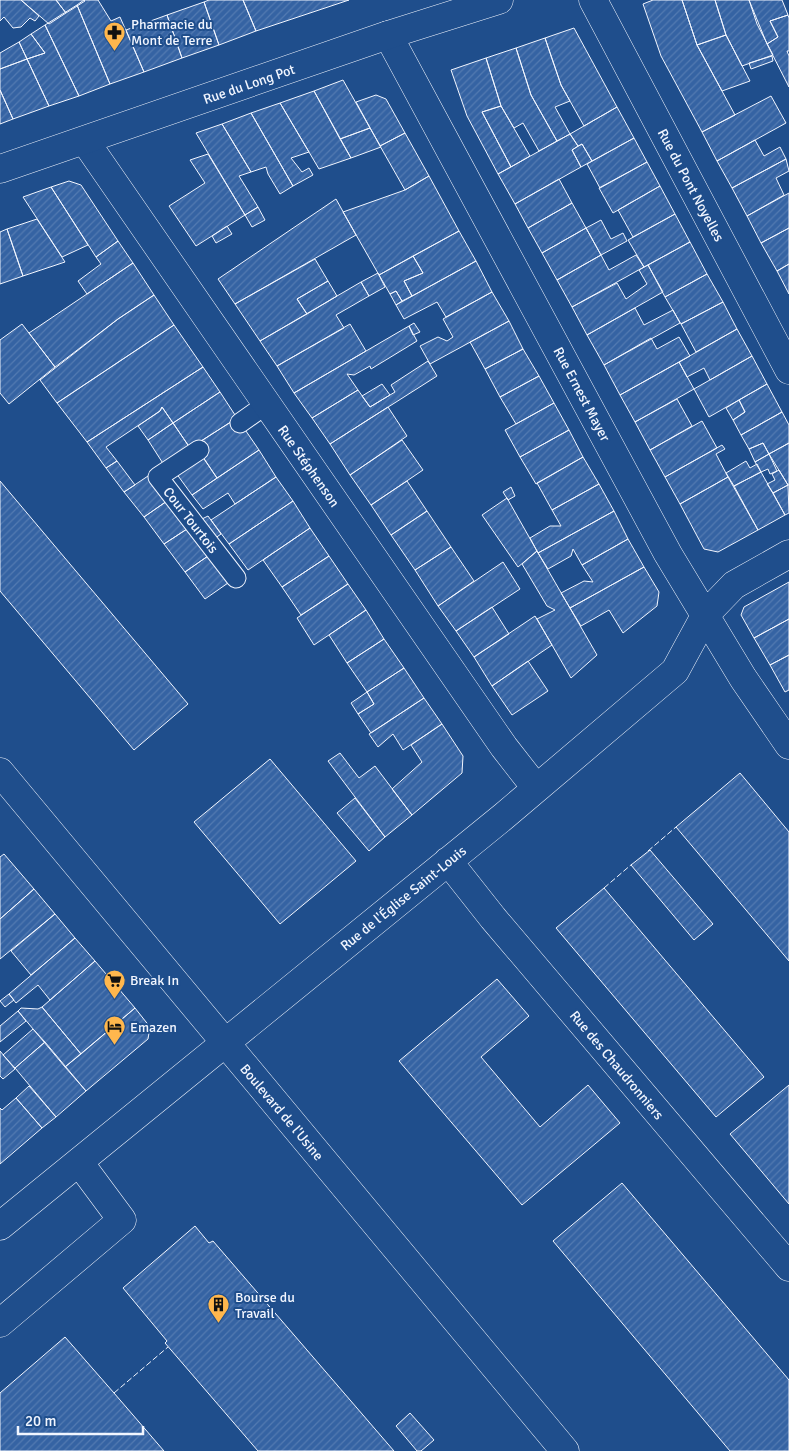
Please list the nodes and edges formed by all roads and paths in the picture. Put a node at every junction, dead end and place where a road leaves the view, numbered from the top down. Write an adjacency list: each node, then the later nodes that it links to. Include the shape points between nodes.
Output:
1 (499, 0): 3 (street, Rue du Long Pot)
2 (594, 0): 6 (street, Rue du Pont Noyelles)
3 (388, 35): 4 (street, Rue du Long Pot); 12 (street, Rue Ernest Mayer, via 668,554)
4 (85, 141): 5 (street, Rue du Long Pot); 7 (street, Rue Stéphenson)
5 (0, 169)
6 (789, 370)
7 (267, 404): 8 (lane); 15 (street, Rue Stéphenson, via 504,747)
8 (240, 423)
9 (199, 450): 11 (lane, Cour Tourtois, via 158,477)
10 (789, 554): 12 (street, via 734,585)
11 (236, 578)
12 (706, 614): 13 (street, Rue Ernest Mayer, via 743,678); 15 (street, Rue de l'Église Saint-Louis, via 675,671)
13 (789, 745)
14 (0, 772): 17 (street, Boulevard de l'Usine)
15 (536, 788): 16 (street, Rue de l'Église Saint-Louis)
16 (448, 861): 17 (street, Rue de l'Église Saint-Louis); 20 (street, Rue des Chaudronniers)
17 (224, 1044): 18 (street, Rue de l'Église Saint-Louis); 22 (street, Boulevard de l'Usine)
18 (79, 1162): 19 (street, Rue de l'Église Saint-Louis); 21 (street, via 122,1220)
19 (0, 1226)
20 (789, 1267)
21 (0, 1323)
22 (565, 1451)

